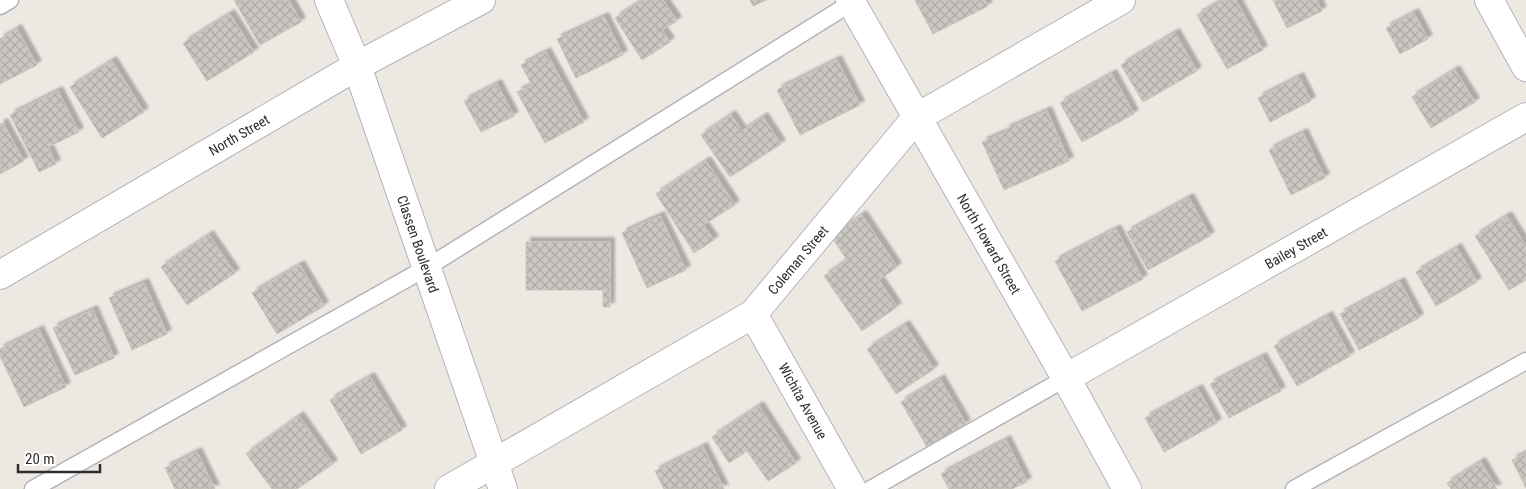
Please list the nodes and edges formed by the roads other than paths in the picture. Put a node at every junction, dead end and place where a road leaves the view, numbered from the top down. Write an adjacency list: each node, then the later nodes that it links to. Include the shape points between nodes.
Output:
1 (10, 0): 7 (lane)
2 (329, 0): 8 (street, Classen Boulevard)
3 (481, 0): 8 (street, North Street)
4 (1121, 0): 11 (street, Coleman Street)
5 (1490, 0): 9 (street)
6 (851, 1): 11 (street, North Howard Street); 12 (lane)
7 (0, 6)
8 (356, 66): 12 (street, Classen Boulevard); 13 (street, North Street)
9 (1526, 67)
10 (1526, 117): 16 (street, Bailey Street)
11 (916, 118): 14 (street, Coleman Street); 16 (street, North Howard Street)
12 (426, 268): 17 (street, Classen Boulevard); 18 (lane)
13 (0, 275)
14 (753, 314): 17 (street, Coleman Street); 21 (street, Wichita Avenue)
15 (1526, 361): 24 (lane)
16 (1066, 378): 22 (lane); 23 (street, North Howard Street)
17 (494, 464): 19 (street, Coleman Street); 20 (street, Classen Boulevard)
18 (33, 489)
19 (449, 489)
20 (503, 489)
21 (852, 489)
22 (871, 489)
23 (1127, 489)
24 (1294, 489)

